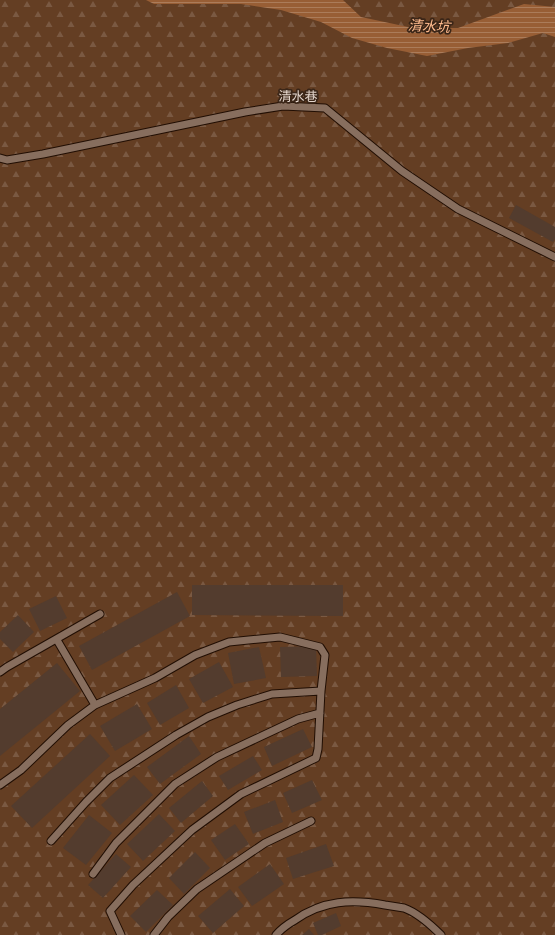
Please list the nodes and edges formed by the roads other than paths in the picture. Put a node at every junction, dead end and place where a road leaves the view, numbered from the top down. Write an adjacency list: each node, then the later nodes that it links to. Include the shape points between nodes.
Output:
1 (0, 158): 2 (lane, 清水巷, via 7,160 43,154 283,106 325,108 402,171 458,209)
2 (555, 257)
3 (100, 614): 4 (lane)
4 (57, 640): 5 (lane); 7 (lane)
5 (0, 672)
6 (321, 691): 7 (lane, via 325,655 323,650 320,647 280,637 223,644 195,655 155,678); 8 (lane); 11 (lane, via 272,694 237,705 202,721 110,778)
7 (96, 705): 9 (lane, via 68,725 21,770)
8 (320, 713): 12 (lane, via 298,719 217,757 176,784 116,843); 13 (lane, via 316,758 241,794 192,830 162,857 110,911)
9 (0, 784)
10 (311, 821): 14 (lane, via 265,843 197,889 168,917)
11 (51, 841)
12 (93, 874)
13 (121, 935)
14 (154, 935)
15 (276, 935): 16 (lane, via 306,912 331,903 350,901 404,908 427,921)
16 (441, 935)

